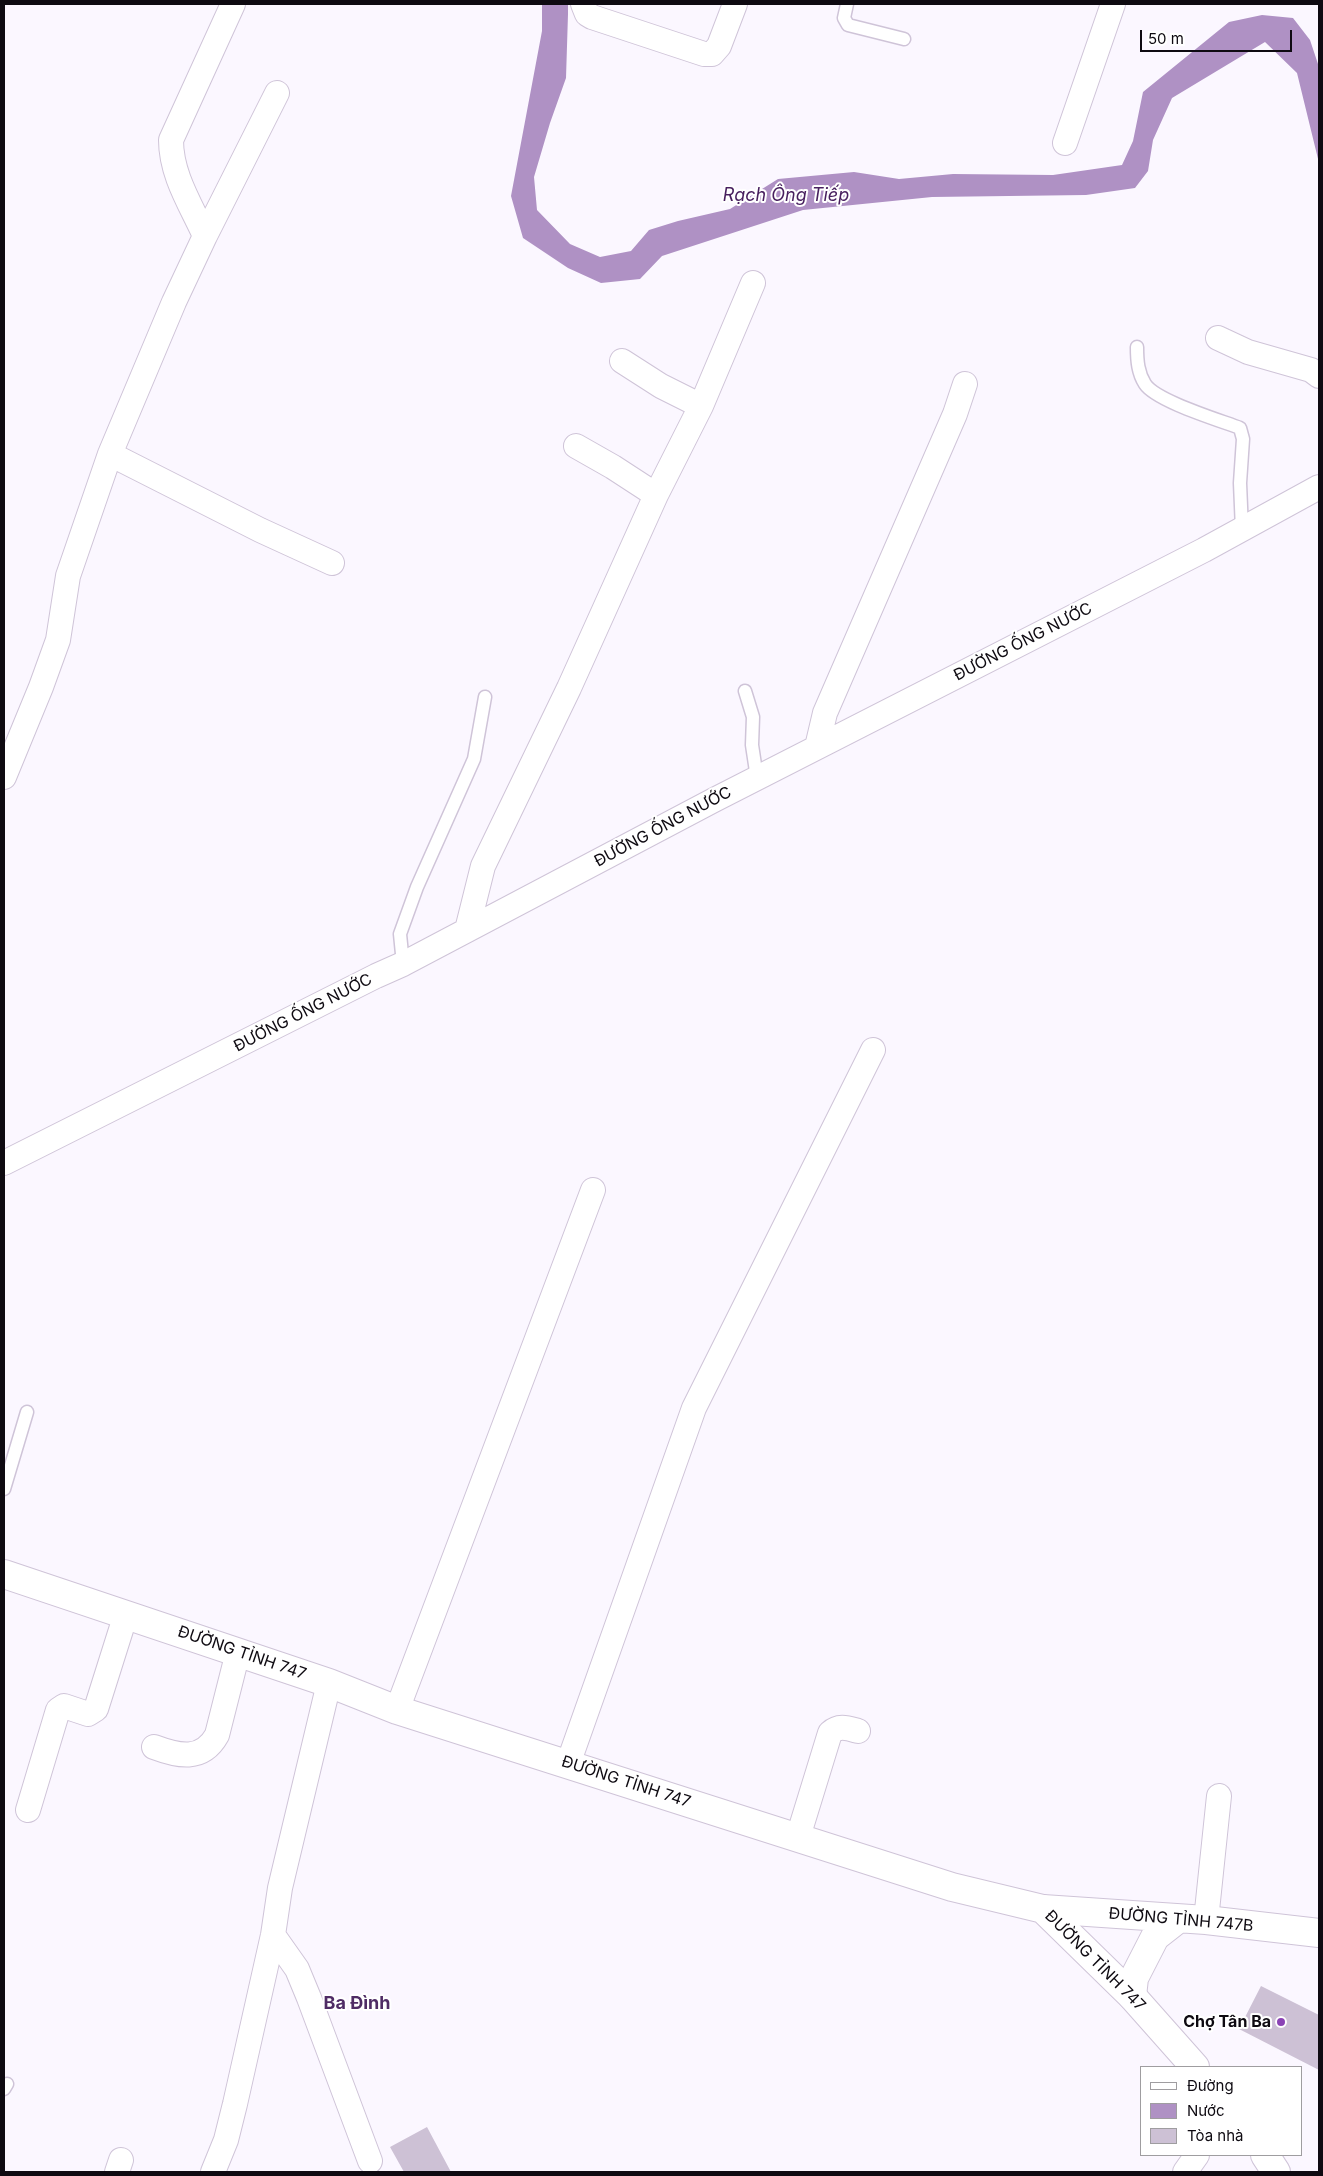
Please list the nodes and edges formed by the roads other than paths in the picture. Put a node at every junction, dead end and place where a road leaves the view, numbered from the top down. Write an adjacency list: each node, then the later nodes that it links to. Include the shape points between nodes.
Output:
1 (232, 4): 9 (street, via 172,140 171,157 177,176)
2 (583, 4): 3 (street, via 592,17 712,54 720,46)
3 (735, 4)
4 (847, 4): 6 (lane, via 844,18 848,25)
5 (1113, 4): 8 (street)
6 (904, 39)
7 (277, 93): 9 (street)
8 (1065, 144)
9 (206, 236): 18 (street, via 174,302)
10 (753, 283): 16 (street)
11 (1218, 338): 14 (street, via 1248,352 1311,370)
12 (1137, 347): 21 (lane, via 1138,370 1146,386 1158,396 1240,428 1243,439 1240,483)
13 (622, 361): 16 (street)
14 (1319, 376)
15 (965, 384): 25 (street, via 825,713)
16 (701, 406): 20 (street)
17 (576, 446): 20 (street)
18 (110, 454): 22 (street); 26 (street, via 68,576 58,640)
19 (1319, 487): 21 (street, ĐƯỜNG ỐNG NƯỚC)
20 (656, 495): 28 (street, via 569,688 483,866)
21 (1242, 530): 25 (street, ĐƯỜNG ỐNG NƯỚC)
22 (332, 563)
23 (745, 691): 27 (lane, via 753,717)
24 (485, 698): 29 (lane, via 474,759 417,887 400,934)
25 (817, 747): 27 (street, ĐƯỜNG ỐNG NƯỚC)
26 (4, 777)
27 (756, 778): 28 (street, ĐƯỜNG ỐNG NƯỚC)
28 (467, 930): 29 (street, ĐƯỜNG ỐNG NƯỚC)
29 (403, 964): 31 (street, ĐƯỜNG ỐNG NƯỚC)
30 (873, 1050): 42 (street, via 694,1408)
31 (4, 1163)
32 (593, 1190): 39 (street)
33 (28, 1412): 34 (lane)
34 (4, 1490)
35 (4, 1574): 36 (main road, ĐƯỜNG TỈNH 747)
36 (126, 1614): 37 (main road, ĐƯỜNG TỈNH 747); 44 (street, via 96,1708 88,1714 64,1706 58,1710)
37 (238, 1652): 38 (main road, ĐƯỜNG TỈNH 747); 41 (street, via 212,1744 192,1754 176,1755)
38 (330, 1683): 39 (main road, ĐƯỜNG TỈNH 747); 50 (street, via 280,1888)
39 (397, 1710): 42 (main road, ĐƯỜNG TỈNH 747)
40 (858, 1731): 45 (street, via 846,1727 836,1728 830,1733)
41 (154, 1747)
42 (568, 1764): 45 (main road, ĐƯỜNG TỈNH 747)
43 (1219, 1796): 48 (street)
44 (28, 1810)
45 (798, 1836): 46 (main road, ĐƯỜNG TỈNH 747, via 952,1887)
46 (1043, 1908): 47 (main road, ĐƯỜNG TỈNH 747B); 51 (main road, ĐƯỜNG TỈNH 747)
47 (1178, 1919): 48 (main road, ĐƯỜNG TỈNH 747B); 51 (main road, via 1155,1937 1134,1978)
48 (1206, 1920): 49 (main road, ĐƯỜNG TỈNH 747B)
49 (1319, 1933)
50 (273, 1934): 55 (street, via 296,1969 309,1998); 56 (street, via 233,2113)
51 (1132, 1996): 52 (main road, ĐƯỜNG TỈNH 747)
52 (1194, 2066)
53 (1195, 2156): 57 (street)
54 (1266, 2156): 58 (main road)
55 (370, 2161)
56 (213, 2172)
57 (1185, 2172)
58 (1276, 2172)

